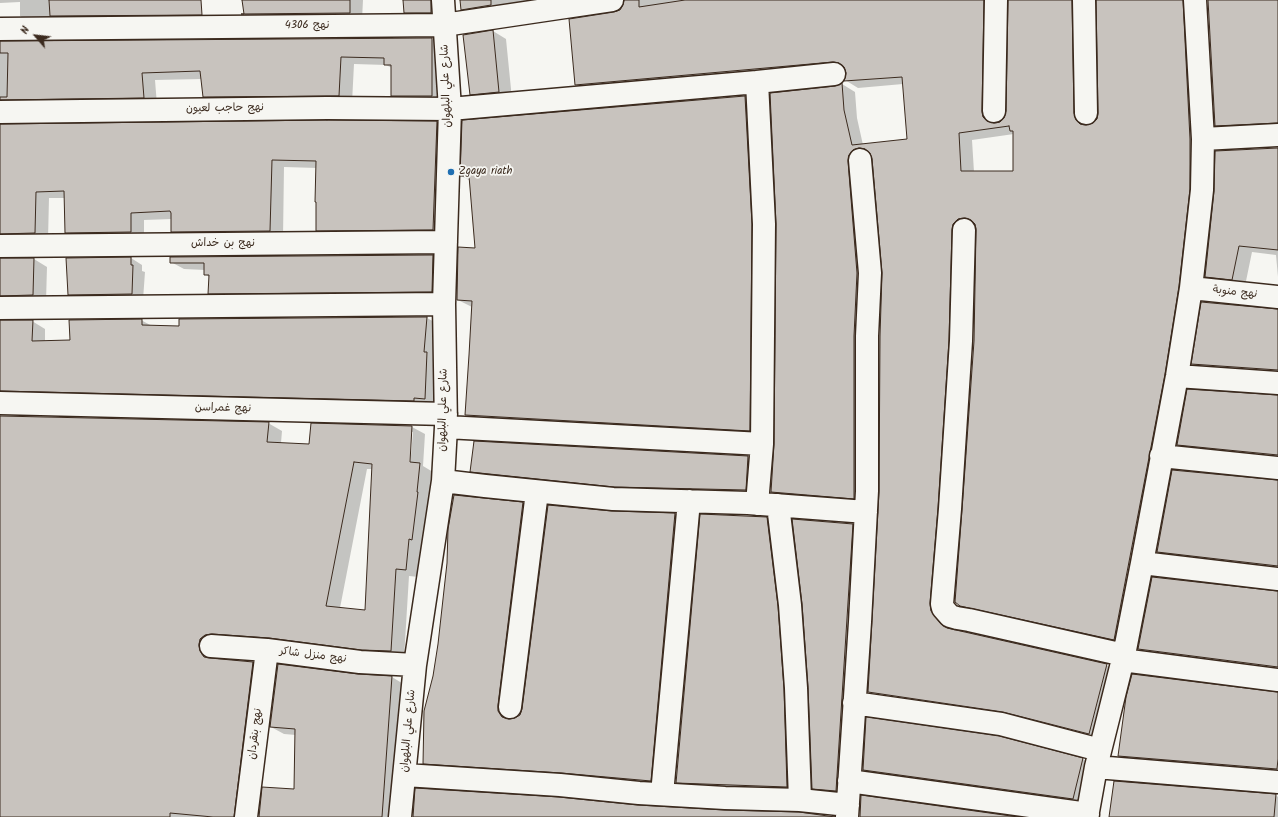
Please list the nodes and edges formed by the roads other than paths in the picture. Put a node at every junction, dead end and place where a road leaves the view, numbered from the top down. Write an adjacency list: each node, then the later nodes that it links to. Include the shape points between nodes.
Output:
1 (443, 0): 6 (street, شارع علي البلهوان)
2 (612, 0): 6 (street, نهج 4306)
3 (996, 0): 11 (street)
4 (1084, 0): 13 (street)
5 (1195, 0): 15 (street)
6 (444, 25): 7 (street, نهج 4306); 10 (street, شارع علي البلهوان)
7 (0, 28)
8 (834, 74): 9 (street, نهج حاجب لعيون)
9 (757, 82): 10 (street, نهج حاجب لعيون); 28 (street, via 764,224)
10 (450, 109): 12 (street, نهج حاجب لعيون); 18 (street, شارع علي البلهوان)
11 (994, 110)
12 (0, 112)
13 (1086, 113)
14 (1278, 135): 15 (street)
15 (1203, 139): 20 (street, via 1202,190)
16 (860, 160): 35 (street, via 870,273)
17 (964, 230): 40 (street, via 961,341 943,608 950,616 957,618)
18 (446, 242): 19 (street, نهج بن خداش); 22 (street, شارع علي البلهوان)
19 (0, 246)
20 (1191, 288): 21 (street, نهج منوبة); 24 (street)
21 (1278, 297)
22 (444, 304): 23 (street); 27 (street, شارع علي البلهوان)
23 (0, 308)
24 (1177, 376): 25 (street); 29 (street)
25 (1278, 383)
26 (0, 403): 27 (street, نهج غمراسن)
27 (446, 421): 28 (street, نهج غمراسن); 31 (street, شارع علي البلهوان)
28 (762, 444): 34 (street)
29 (1161, 456): 30 (street); 36 (street)
30 (1278, 468)
31 (443, 481): 32 (street); 41 (street, شارع علي البلهوان)
32 (537, 492): 33 (street, via 613,499); 44 (street)
33 (689, 500): 34 (street); 49 (street)
34 (767, 505): 35 (street); 50 (street, via 790,605)
35 (866, 512): 43 (street)
36 (1142, 563): 37 (street); 40 (street)
37 (1278, 579)
38 (211, 646): 39 (street, نهج منزل شاكر)
39 (266, 650): 41 (street, نهج منزل شاكر, via 360,662); 53 (street, نهج بنقردان)
40 (1123, 657): 42 (street); 45 (street)
41 (415, 665): 46 (street, شارع علي البلهوان)
42 (1278, 680)
43 (854, 703): 45 (street, via 1001,724); 47 (street)
44 (510, 707)
45 (1098, 758): 48 (street); 52 (street)
46 (405, 775): 49 (street); 54 (street, شارع علي البلهوان)
47 (849, 781): 51 (street); 52 (street)
48 (1278, 782)
49 (662, 794): 50 (street)
50 (800, 800): 51 (street)
51 (848, 811)
52 (1088, 816)
53 (246, 817)
54 (400, 817)

